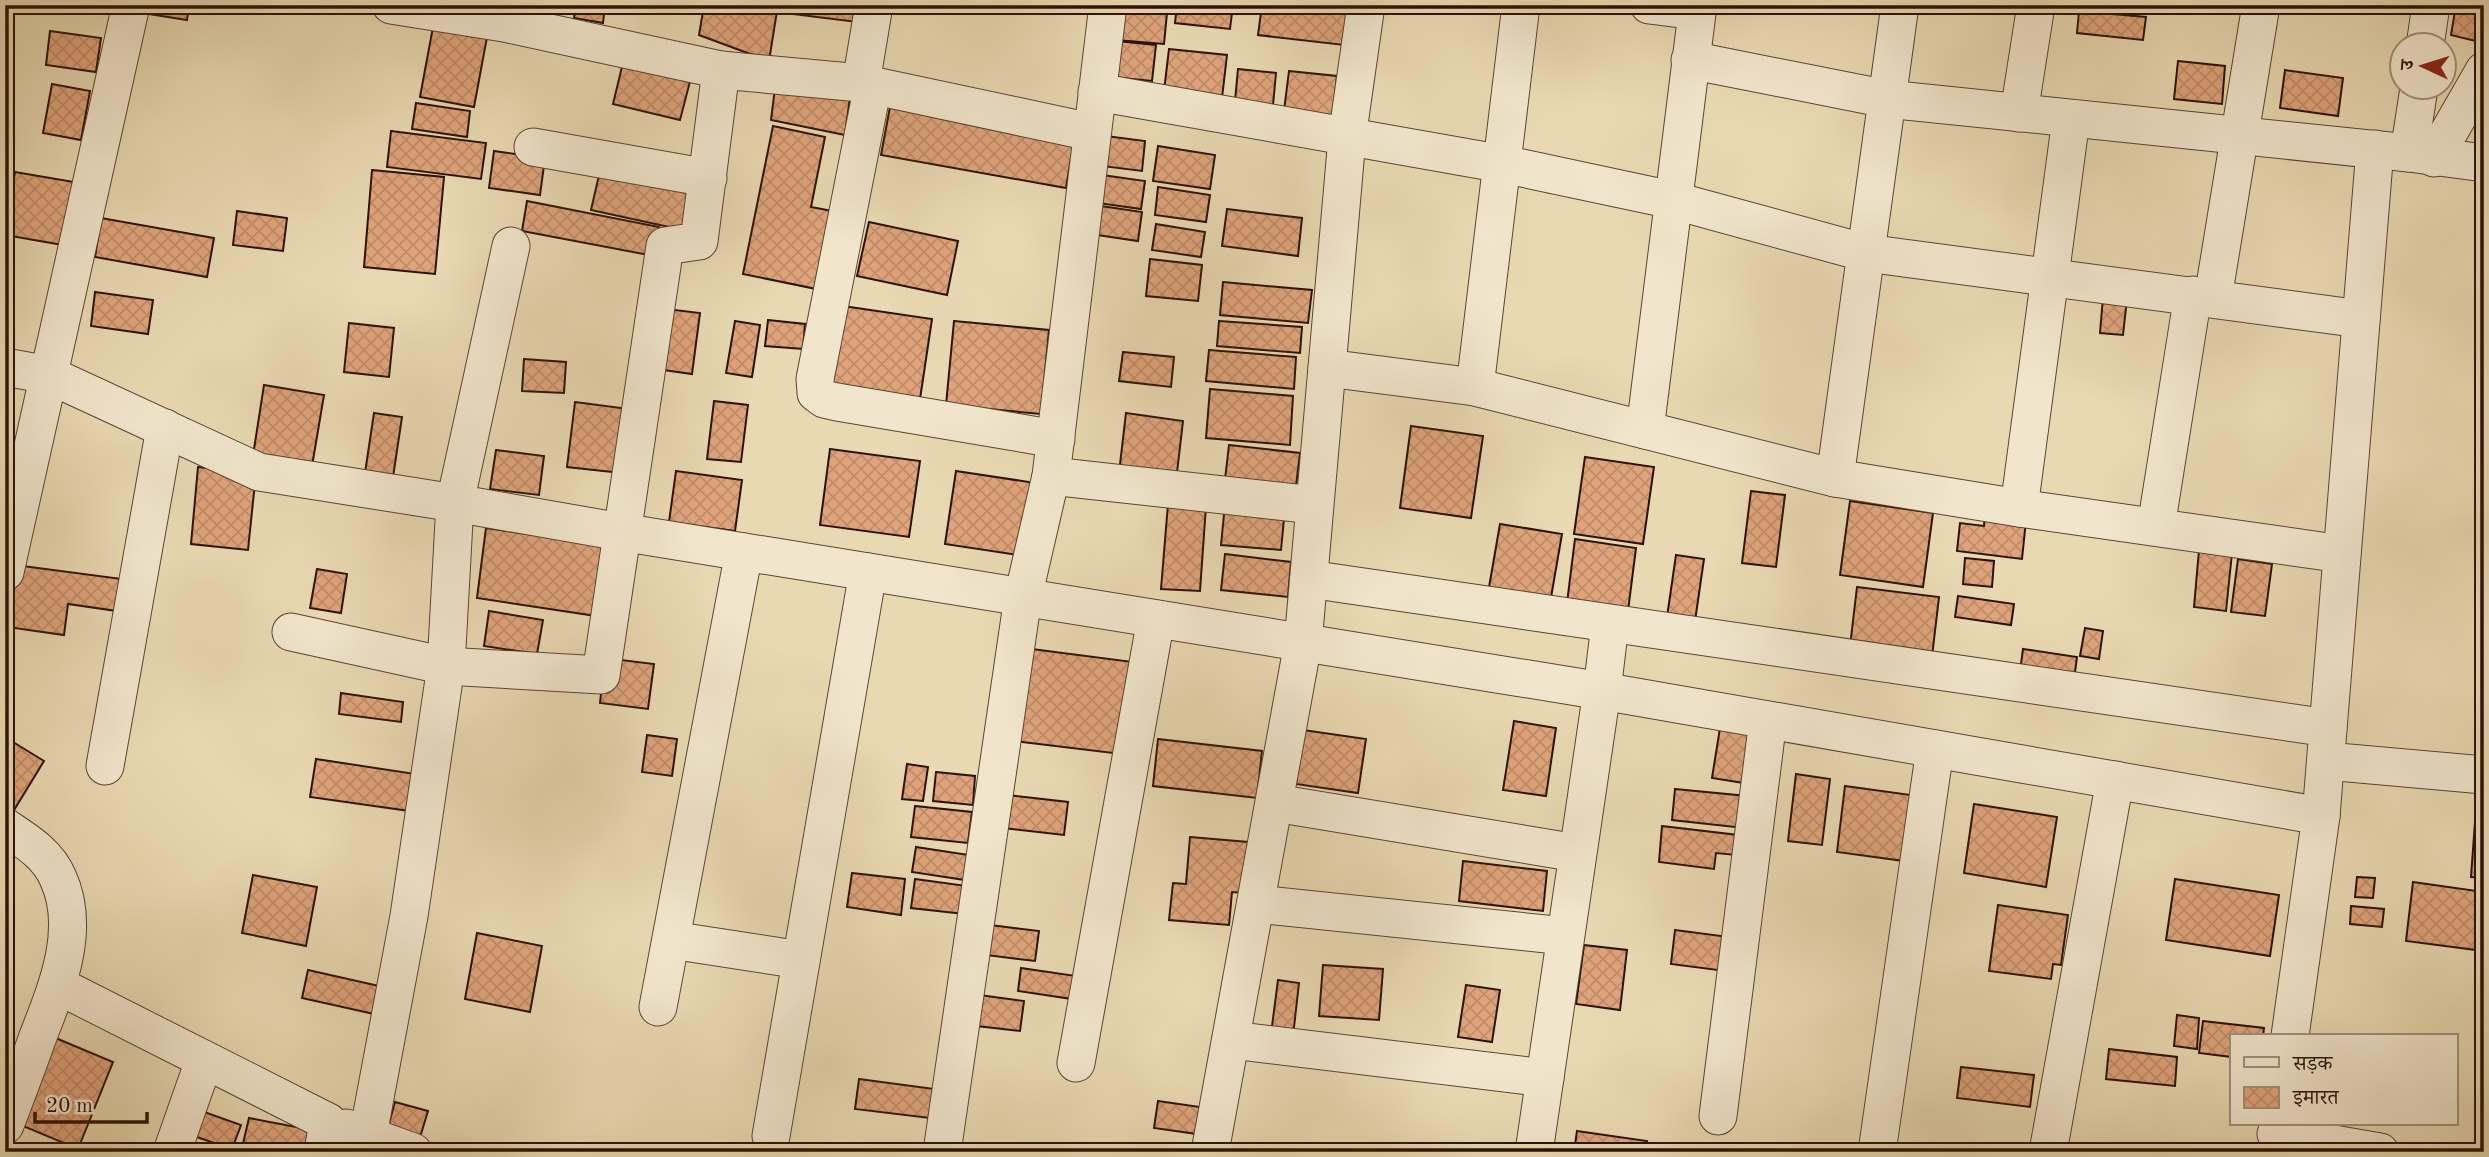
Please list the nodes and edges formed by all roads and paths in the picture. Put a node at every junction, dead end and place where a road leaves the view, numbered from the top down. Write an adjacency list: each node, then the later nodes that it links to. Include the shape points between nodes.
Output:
1 (131, 5): 39 (street)
2 (391, 5): 15 (street, via 504,23)
3 (874, 5): 17 (street)
4 (1108, 5): 18 (street)
5 (1366, 5): 25 (street)
6 (1521, 5): 29 (street)
7 (1649, 5): 12 (street)
8 (1900, 5): 19 (street)
9 (2036, 5): 21 (street)
10 (2261, 5): 24 (street)
11 (2431, 5): 13 (street)
12 (1697, 8): 14 (street)
13 (2427, 32)
14 (1690, 60): 19 (street); 31 (street)
15 (721, 70): 17 (street); 30 (street)
16 (2484, 71): 27 (street)
17 (867, 84): 23 (street); 43 (street, via 816,393 837,402)
18 (1097, 92): 23 (street); 25 (street)
19 (1887, 99): 21 (street); 33 (street)
20 (2416, 102): 27 (street)
21 (2019, 113): 22 (street)
22 (2071, 119): 24 (street); 34 (street)
23 (1091, 132): 43 (street)
24 (2241, 136): 27 (street); 35 (street)
25 (1347, 138): 29 (street); 38 (street)
26 (533, 147): 30 (street)
27 (2406, 153): 28 (street); 36 (street)
28 (2484, 163)
29 (1503, 164): 31 (street); 40 (street)
30 (708, 178): 50 (street, via 699,241 665,246)
31 (1672, 200): 33 (street); 42 (street)
32 (510, 246): 46 (street)
33 (1866, 253): 34 (street); 45 (street)
34 (2050, 277): 35 (street); 48 (street)
35 (2203, 297): 36 (street); 49 (street)
36 (2361, 319): 52 (street)
37 (5, 367): 39 (street)
38 (1327, 368): 40 (street); 47 (street)
39 (49, 375): 41 (street); 53 (street)
40 (1475, 387): 42 (street)
41 (165, 428): 46 (street, via 259,472); 66 (street)
42 (1645, 430): 45 (street)
43 (1056, 439): 44 (street)
44 (1051, 476): 47 (street); 56 (street)
45 (1835, 478): 48 (street)
46 (455, 503): 50 (street); 61 (street)
47 (1314, 505): 55 (street)
48 (2019, 508): 49 (street)
49 (2157, 527): 52 (street)
50 (621, 533): 51 (street); 61 (street, via 601,675)
51 (744, 552): 54 (street); 75 (street)
52 (2342, 554): 64 (street)
53 (5, 572)
54 (868, 572): 56 (street); 76 (street)
55 (1309, 579): 58 (street); 60 (street)
56 (1023, 597): 57 (street); 92 (street)
57 (1156, 619): 60 (street); 82 (street)
58 (1610, 624): 62 (street); 64 (street)
59 (291, 632): 61 (street)
60 (1303, 643): 62 (street); 69 (street)
61 (446, 666): 86 (street, via 409,916)
62 (1602, 691): 63 (street); 72 (street)
63 (1768, 720): 65 (street); 84 (street)
64 (2327, 745): 67 (street); 70 (street)
65 (1935, 749): 68 (street); 95 (street)
66 (105, 766)
67 (2484, 775)
68 (2115, 780): 70 (street); 96 (street)
69 (1275, 803): 72 (street); 73 (street)
70 (2321, 816): 79 (street)
71 (5, 827): 77 (street, via 37,848 58,876 67,904 67,936)
72 (1577, 853): 74 (street)
73 (1256, 904): 74 (street); 80 (street)
74 (1565, 936): 83 (street)
75 (671, 940): 76 (street); 78 (street)
76 (801, 960): 87 (street)
77 (57, 985): 81 (street); 85 (street)
78 (658, 1007)
79 (2290, 1034)
80 (1231, 1040): 83 (street); 93 (street)
81 (204, 1061): 89 (street); 90 (street)
82 (1076, 1063)
83 (1545, 1079): 94 (street)
84 (1718, 1116)
85 (5, 1125)
86 (368, 1135): 89 (street); 91 (street)
87 (771, 1136)
88 (2275, 1136): 97 (street)
89 (326, 1137)
90 (172, 1152)
91 (413, 1152)
92 (943, 1152)
93 (1210, 1152)
94 (1534, 1152)
95 (1877, 1152)
96 (2048, 1152)
97 (2380, 1152)

